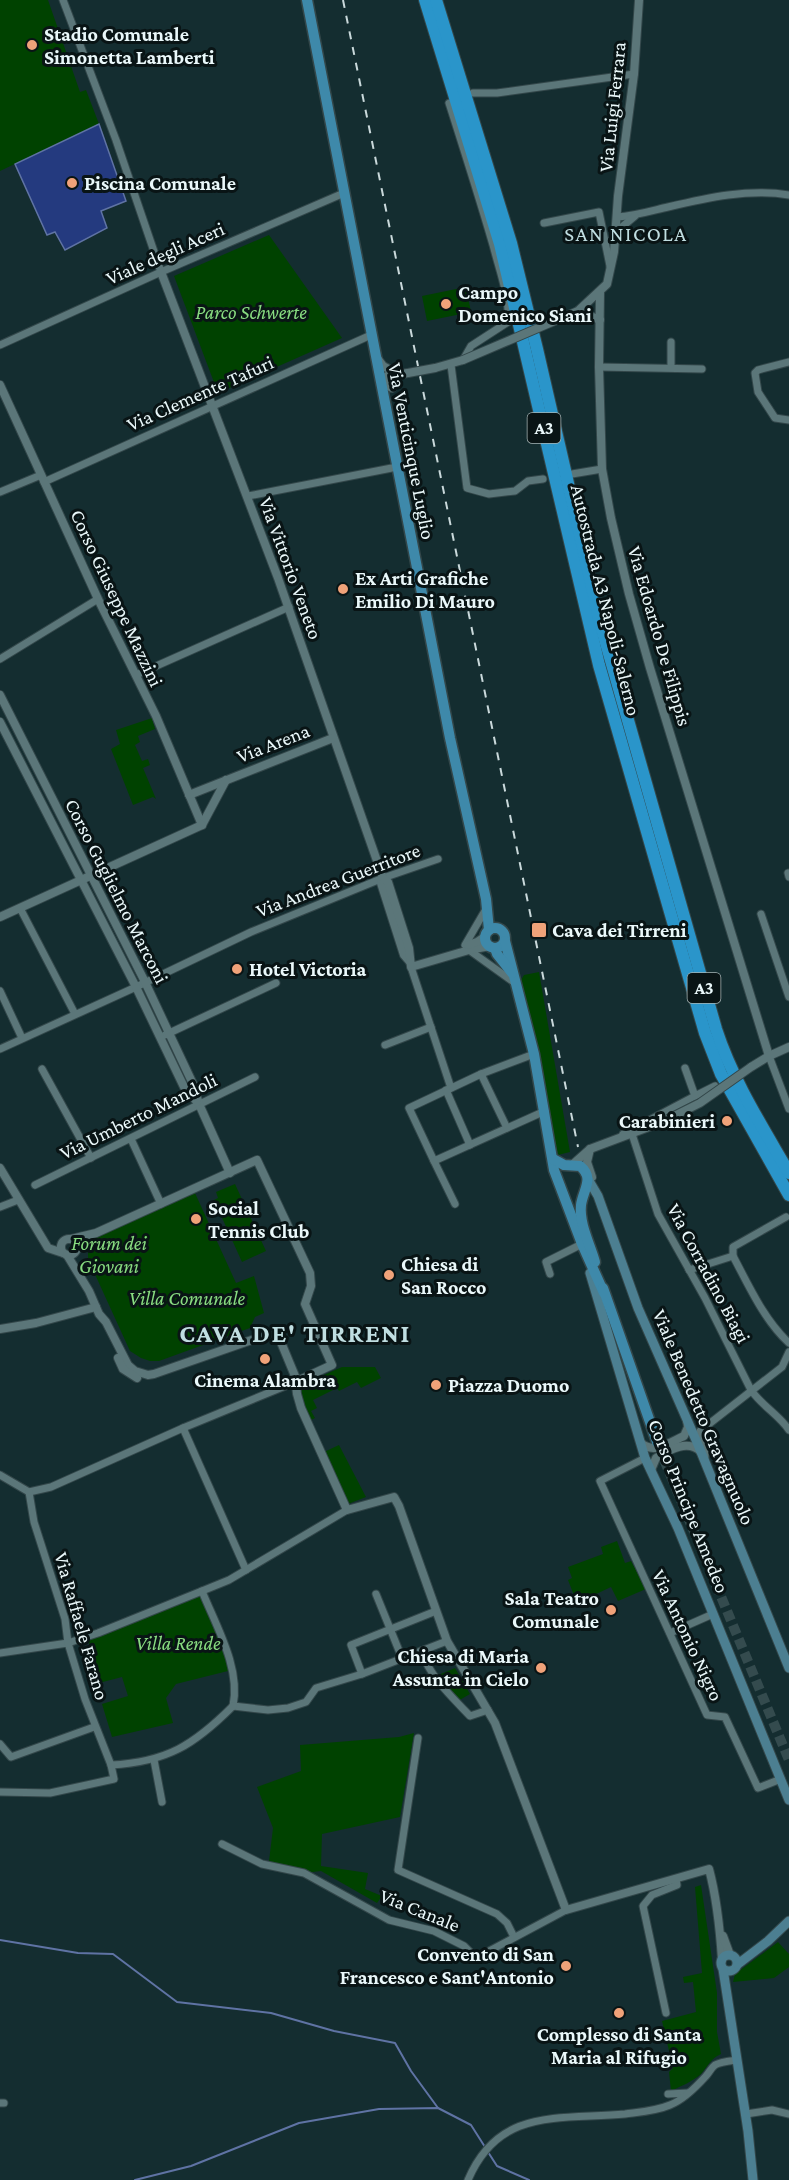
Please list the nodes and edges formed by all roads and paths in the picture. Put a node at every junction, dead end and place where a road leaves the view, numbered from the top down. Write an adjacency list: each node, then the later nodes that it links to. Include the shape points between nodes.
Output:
1 (63, 0): 16 (street)
2 (307, 0): 9 (main road, Via Venticinque Luglio)
3 (425, 0): 110 (highway, Autostrada A3 Napoli-Salerno / A3, via 500,244 599,665 705,1033 721,1074)
4 (436, 0): 106 (highway, Autostrada A3 Napoli-Salerno / A3, via 511,243 600,622 716,1029 741,1090)
5 (639, 0): 6 (street, Via Luigi Ferrara)
6 (634, 74): 7 (street); 12 (street, Via Luigi Ferrara)
7 (473, 93)
8 (449, 103): 24 (street, via 509,311 508,322 471,346)
9 (344, 193): 16 (street, Viale degli Aceri); 20 (main road, Via Venticinque Luglio)
10 (789, 195): 11 (street, via 739,194)
11 (635, 216): 12 (street); 14 (street)
12 (617, 217): 14 (street, Via Edoardo De Filippis)
13 (544, 223): 15 (street, via 599,212)
14 (617, 231): 15 (street, Via Edoardo De Filippis)
15 (610, 267): 17 (street, Via Edoardo De Filippis, via 607,284)
16 (160, 272): 22 (street, Viale degli Aceri); 33 (street, Via Vittorio Veneto)
17 (600, 293): 18 (street); 19 (street, Via Edoardo De Filippis)
18 (578, 311): 19 (street); 24 (street, bridge)
19 (600, 315): 27 (street, Via Edoardo De Filippis)
20 (371, 335): 23 (main road, Via Venticinque Luglio); 33 (street, Via Clemente Tafuri)
21 (671, 342): 28 (street)
22 (0, 345)
23 (375, 356): 30 (street, via 383,366); 31 (main road, Via Venticinque Luglio)
24 (463, 360): 26 (street)
25 (789, 362): 34 (street, via 755,373 758,392 775,418)
26 (451, 365): 30 (street, bridge); 39 (street, via 467,488 489,494 515,491 528,481)
27 (599, 367): 28 (street); 36 (street, Via Edoardo De Filippis)
28 (671, 367): 29 (street)
29 (702, 369)
30 (406, 375): 31 (street)
31 (387, 385): 35 (main road, Via Venticinque Luglio, via 385,398)
32 (0, 388): 38 (street, Corso Giuseppe Mazzini)
33 (213, 405): 38 (street, Via Clemente Tafuri); 41 (street, Via Vittorio Veneto)
34 (789, 420)
35 (397, 467): 41 (street); 61 (main road, Via Venticinque Luglio)
36 (602, 470): 37 (street); 83 (street, Via Edoardo De Filippis, via 650,668)
37 (572, 474)
38 (43, 478): 40 (street, Via Clemente Tafuri); 42 (street, Corso Giuseppe Mazzini)
39 (543, 478)
40 (0, 492)
41 (248, 496): 43 (street, Via Vittorio Veneto)
42 (98, 599): 44 (street); 45 (street, Corso Giuseppe Mazzini)
43 (289, 607): 45 (street); 48 (street, Via Vittorio Veneto)
44 (0, 658)
45 (136, 675): 52 (street, Corso Giuseppe Mazzini)
46 (0, 695): 49 (street, Corso Guglielmo Marconi)
47 (1, 726): 50 (street, Corso Guglielmo Marconi)
48 (333, 738): 51 (street, Via Arena); 59 (street, Via Vittorio Veneto)
49 (37, 767): 50 (street); 54 (street, Corso Guglielmo Marconi)
50 (26, 773): 55 (street, Corso Guglielmo Marconi)
51 (226, 779): 52 (street, Via Arena); 53 (street, Via Arena)
52 (191, 799): 53 (street, via 199,808); 56 (street, Corso Giuseppe Mazzini)
53 (213, 804): 56 (street, Via Arena)
54 (59, 814): 55 (street); 58 (street, Corso Guglielmo Marconi)
55 (49, 818): 60 (street, Corso Guglielmo Marconi)
56 (202, 825): 58 (street)
57 (438, 859): 59 (street, Via Andrea Guerritore)
58 (91, 876): 60 (street); 69 (street, Corso Guglielmo Marconi)
59 (383, 878): 67 (street, Via Vittorio Veneto, via 388,882); 69 (street, Via Andrea Guerritore, via 251,932)
60 (81, 880): 62 (street); 71 (street, Corso Guglielmo Marconi)
61 (487, 907): 65 (main road, Via Venticinque Luglio); 66 (street)
62 (20, 908): 64 (street); 74 (street)
63 (761, 914): 73 (street)
64 (0, 916)
65 (494, 939): 66 (street); 68 (main road, Via Venticinque Luglio, via 497,954)
66 (467, 947): 67 (street); 68 (street)
67 (411, 965): 75 (street)
68 (515, 979): 82 (main road, Corso Principe Amedeo)
69 (145, 982): 71 (street, Via Andrea Guerritore); 76 (street, Corso Guglielmo Marconi)
70 (276, 983): 76 (street)
71 (136, 987): 74 (street, Via Andrea Guerritore); 77 (street, Corso Guglielmo Marconi)
72 (0, 992): 78 (street)
73 (789, 997)
74 (75, 1014): 78 (street, Via Andrea Guerritore)
75 (430, 1028): 79 (street); 89 (street)
76 (169, 1033): 77 (street); 91 (street, Corso Guglielmo Marconi, via 194,1084)
77 (160, 1037): 91 (street, Corso Guglielmo Marconi, via 184,1087)
78 (22, 1038): 81 (street, Via Andrea Guerritore)
79 (385, 1046)
80 (789, 1047): 83 (street)
81 (0, 1049)
82 (534, 1054): 86 (street); 93 (main road, Corso Principe Amedeo)
83 (769, 1056): 92 (street); 95 (street, bridge, via 700,1103)
84 (685, 1068): 90 (street)
85 (42, 1069): 100 (street)
86 (481, 1074): 89 (street); 94 (street)
87 (255, 1077): 91 (street, Via Umberto Mandoli)
88 (715, 1086): 90 (street)
89 (449, 1089): 98 (street); 102 (street, via 409,1108)
90 (695, 1096): 97 (street)
91 (199, 1104): 96 (street, Via Umberto Mandoli); 105 (street, Corso Guglielmo Marconi)
92 (789, 1109)
93 (545, 1111): 94 (street); 101 (main road, Corso Principe Amedeo)
94 (507, 1128): 98 (street)
95 (632, 1134): 97 (street); 122 (street, Via Corradino Biagi, via 658,1214)
96 (131, 1139): 100 (street, Via Umberto Mandoli); 112 (street)
97 (616, 1139): 99 (street)
98 (470, 1145): 102 (street)
99 (590, 1149): 103 (street); 107 (street)
100 (91, 1158): 108 (street, Via Umberto Mandoli)
101 (553, 1159): 103 (main road); 109 (main road, Corso Principe Amedeo)
102 (434, 1161): 113 (street)
103 (570, 1166): 107 (main road, via 580,1166); 109 (main road)
104 (0, 1168): 111 (street)
105 (230, 1173): 112 (street); 130 (street, via 256,1160 310,1273 311,1286 304,1304 332,1365)
106 (789, 1173)
107 (589, 1174): 125 (main road, via 581,1213); 132 (main road, Viale Benedetto Gravagnuolo, via 638,1308)
108 (35, 1185)
109 (561, 1185): 118 (main road, Corso Principe Amedeo)
110 (789, 1195)
111 (18, 1200): 114 (street); 120 (street, via 48,1248)
112 (161, 1204): 116 (street)
113 (455, 1204)
114 (0, 1207)
115 (786, 1217): 121 (street, via 733,1247)
116 (96, 1233): 117 (street); 119 (street)
117 (71, 1239): 119 (street); 120 (street, via 62,1243)
118 (582, 1245): 124 (street, via 546,1262); 125 (main road); 136 (main road, Corso Principe Amedeo)
119 (77, 1249): 120 (street, via 74,1254); 123 (street)
120 (65, 1254): 123 (street)
121 (733, 1256): 122 (street); 128 (street, via 777,1332)
122 (689, 1270): 131 (street, Via Corradino Biagi)
123 (78, 1273): 126 (street)
124 (550, 1274)
125 (604, 1293): 135 (main road)
126 (97, 1311): 127 (street); 130 (street, via 123,1369 140,1379 158,1378 268,1338 274,1340); 130 (street, via 135,1371 148,1375 272,1333 278,1335)
127 (0, 1329)
128 (789, 1343)
129 (789, 1352): 131 (street, via 782,1367)
130 (295, 1382): 133 (street); 142 (street, via 301,1408)
131 (751, 1390): 134 (street, Via Corradino Biagi); 137 (street, via 700,1431 705,1443)
132 (687, 1420): 136 (street, via 684,1436 656,1449); 137 (main road, Viale Benedetto Gravagnuolo)
133 (183, 1428): 141 (street, via 51,1487); 143 (street)
134 (789, 1431)
135 (657, 1442)
136 (641, 1443): 138 (main road, Corso Principe Amedeo)
137 (703, 1456): 139 (street, via 694,1445 686,1445 656,1458); 153 (main road, Viale Benedetto Gravagnuolo)
138 (645, 1458): 139 (main road, Corso Principe Amedeo); 149 (street, Via Antonio Nigro, via 600,1481)
139 (651, 1470): 147 (main road, Corso Principe Amedeo)
140 (0, 1475): 141 (street)
141 (29, 1492): 151 (street, Via Raffaele Farano, via 34,1522 65,1619)
142 (347, 1510): 143 (street); 146 (street, via 394,1497)
143 (246, 1570): 144 (street)
144 (202, 1591): 151 (street); 158 (street, via 234,1674)
145 (376, 1594): 148 (street)
146 (436, 1611): 148 (street); 150 (street)
147 (713, 1614): 149 (street); 165 (main road, Corso Principe Amedeo)
148 (390, 1629): 155 (street); 157 (street, via 351,1645)
149 (670, 1633): 165 (street, Via Antonio Nigro, via 707,1715 725,1717 758,1788)
150 (447, 1641): 152 (street); 159 (street)
151 (68, 1643): 154 (street); 160 (street, Via Raffaele Farano)
152 (421, 1651): 155 (street); 159 (street, via 435,1678 471,1716)
153 (785, 1652): 156 (main road, Viale Benedetto Gravagnuolo)
154 (0, 1653)
155 (402, 1658): 157 (street)
156 (789, 1668)
157 (362, 1674): 158 (street, via 316,1688 306,1702 288,1708)
158 (233, 1706): 163 (street, via 189,1745)
159 (488, 1710): 171 (street)
160 (94, 1727): 162 (street, via 11,1757); 164 (street, Via Raffaele Farano)
161 (418, 1738): 173 (street, via 398,1870 496,1914 507,1923)
162 (0, 1744)
163 (154, 1760): 164 (street); 168 (street)
164 (111, 1765): 166 (street, via 114,1779 89,1786 50,1793)
165 (781, 1779): 167 (main road, Corso Principe Amedeo)
166 (0, 1792)
167 (789, 1800)
168 (162, 1802)
169 (222, 1844): 173 (street, Via Canale, via 262,1864 304,1873 389,1920 434,1931 464,1946 476,1958)
170 (676, 1879): 171 (street); 174 (street, via 709,1869); 175 (street, via 677,1885 652,1895 643,1906)
171 (566, 1910): 173 (street, Via Canale)
172 (789, 1921): 174 (main road, via 752,1953)
173 (514, 1937)
174 (730, 1963): 176 (main road, via 725,1988)
175 (666, 2013)
176 (737, 2060): 177 (street, via 715,2065); 179 (main road)
177 (688, 2093): 178 (street); 181 (street, via 671,2105 643,2112 544,2118 518,2125 495,2139 476,2161)
178 (668, 2094)
179 (746, 2114): 180 (street, via 772,2110); 182 (main road)
180 (789, 2114)
181 (468, 2180)
182 (753, 2180)

